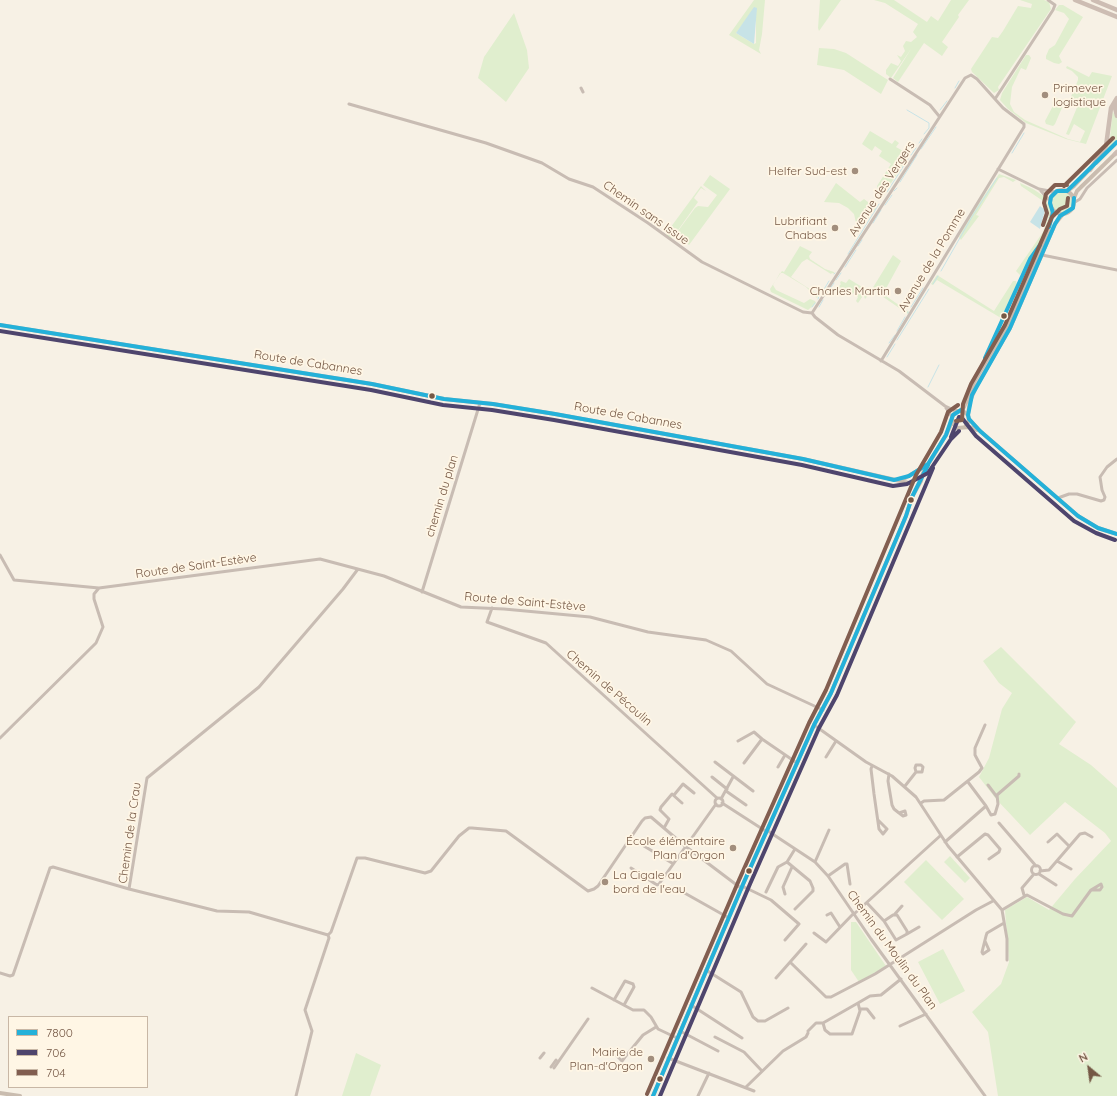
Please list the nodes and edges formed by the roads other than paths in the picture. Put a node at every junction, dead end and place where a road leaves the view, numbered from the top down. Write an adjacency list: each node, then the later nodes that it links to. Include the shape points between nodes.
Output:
1 (1048, 0): 10 (street, via 1055,5 1053,10)
2 (1075, 0): 5 (highway)
3 (1093, 0): 4 (highway)
4 (1117, 10)
5 (1117, 17)
6 (890, 80): 13 (street, via 930,105)
7 (581, 88): 8 (street)
8 (583, 92)
9 (1117, 98): 19 (highway, via 1110,108 1106,146)
10 (995, 99): 13 (street, Avenue des Vergers, via 977,79 968,76); 18 (street, Avenue de la Pomme, via 1024,124)
11 (1117, 102): 14 (highway)
12 (349, 104): 29 (street, Chemin sans Issue, via 486,143 593,187 702,262 803,312)
13 (939, 116): 29 (street, Avenue des Vergers)
14 (1117, 116)
15 (1117, 142): 19 (main road)
16 (1116, 153): 23 (main road, via 1078,189)
17 (1117, 160): 23 (street, via 1080,198)
18 (998, 169): 20 (street); 31 (street, Avenue de la Pomme)
19 (1090, 170): 21 (main road)
20 (1039, 190): 22 (street); 24 (street)
21 (1067, 191): 22 (main road); 23 (main road)
22 (1055, 192): 24 (main road)
23 (1074, 200): 26 (main road, via 1072,210)
24 (1050, 201): 25 (main road)
25 (1053, 210): 26 (main road); 34 (main road, via 1052,220 1008,322 974,382 964,407)
26 (1063, 214): 27 (main road, via 1057,220)
27 (1042, 255): 28 (street); 35 (main road, via 1010,328 976,387 970,401)
28 (1117, 270)
29 (812, 313): 31 (street, via 838,335)
30 (0, 325): 32 (main road, Route de Cabannes, via 353,380)
31 (881, 361): 33 (street, via 899,371)
32 (480, 404): 46 (main road, Route de Cabannes, via 682,436 803,459); 55 (street, chemin du plan)
33 (945, 406): 34 (street); 36 (street)
34 (958, 411): 35 (main road); 36 (main road)
35 (969, 417): 38 (main road); 39 (main road)
36 (952, 419): 37 (main road); 40 (main road)
37 (956, 427): 38 (main road); 40 (main road)
38 (965, 427): 39 (main road)
39 (980, 430): 50 (main road)
40 (946, 434): 42 (main road)
41 (1117, 459): 50 (street, via 1100,477 1104,500 1077,494)
42 (928, 464): 43 (main road); 45 (main road)
43 (916, 473): 44 (main road); 45 (main road)
44 (909, 476): 46 (main road, Route de Cabannes); 47 (main road)
45 (921, 477): 48 (main road)
46 (894, 480): 47 (main road, Route de Cabannes)
47 (910, 484): 48 (main road); 49 (main road)
48 (918, 485): 49 (main road)
49 (912, 497): 57 (main road, via 859,628)
50 (1058, 498): 51 (main road, via 1088,522)
51 (1117, 534)
52 (0, 555): 54 (street, Route de Saint-Estève, via 14,580)
53 (358, 569): 54 (street, Route de Saint-Estève, via 327,560 309,560); 55 (street, Route de Saint-Estève, via 384,576); 122 (street, Chemin de la Crau, via 259,687 147,778)
54 (99, 588): 60 (street, via 94,594 103,627 96,642)
55 (422, 592): 56 (street, Route de Saint-Estève, via 461,607)
56 (492, 608): 57 (street, Route de Saint-Estève, via 590,617 648,632 706,640 731,651 772,687); 84 (street, Chemin de Pécoulin, via 487,622 546,643)
57 (822, 710): 58 (main road)
58 (814, 725): 63 (street); 68 (main road)
59 (984, 725): 76 (street, via 975,748 975,755 982,768)
60 (0, 738)
61 (762, 739): 62 (street, via 754,732); 64 (street); 67 (street)
62 (738, 741)
63 (836, 741): 65 (street); 69 (street)
64 (785, 755): 68 (street); 70 (street)
65 (826, 757)
66 (715, 762): 75 (street)
67 (744, 763)
68 (797, 763): 97 (main road)
69 (872, 766): 72 (street); 93 (street)
70 (778, 767)
71 (916, 772): 78 (street)
72 (889, 774): 78 (street); 92 (street, via 892,805)
73 (1019, 774): 83 (street)
74 (712, 777): 79 (street)
75 (733, 777): 79 (street); 80 (street)
76 (968, 782): 88 (street, via 944,800); 91 (street)
77 (988, 785): 83 (street)
78 (905, 786): 88 (street)
79 (726, 790): 85 (street); 90 (street)
80 (753, 791)
81 (694, 793): 82 (street, via 683,784)
82 (674, 795): 86 (street); 95 (street, via 672,794 660,810 669,819)
83 (997, 797): 91 (street, via 998,807 994,815 991,815)
84 (717, 798): 85 (street, Chemin de Pécoulin); 89 (street)
85 (721, 799): 87 (street)
86 (682, 803)
87 (722, 803): 89 (street); 97 (street)
88 (922, 803): 98 (street)
89 (716, 804): 103 (street)
90 (746, 805)
91 (986, 806): 100 (street)
92 (899, 813)
93 (878, 820)
94 (999, 823): 112 (street)
95 (664, 828): 103 (street); 143 (street, via 651,817 645,818 598,886 591,890 583,889 506,831 501,830 469,828 459,836 431,871 425,872 357,858)
96 (829, 830): 109 (street)
97 (767, 831): 105 (street, Chemin du Moulin du Plan); 121 (main road, via 766,839)
98 (940, 836): 100 (street); 129 (street)
99 (1092, 837): 104 (street, via 1082,833)
100 (945, 842): 106 (street)
101 (1048, 842): 104 (street, via 1057,834)
102 (644, 846): 111 (street)
103 (685, 846): 111 (street); 121 (street)
104 (1069, 846): 110 (street)
105 (795, 849): 108 (street); 109 (street, Chemin du Moulin du Plan)
106 (957, 857): 107 (street, via 985,834 1000,849); 128 (street)
107 (989, 859)
108 (787, 862): 113 (street); 125 (street, via 778,867)
109 (815, 862): 118 (street, Chemin du Moulin du Plan)
110 (1058, 862): 115 (street); 116 (street, via 1046,872)
111 (672, 863): 114 (street, via 657,885)
112 (1036, 866): 116 (street); 117 (street, via 1032,869)
113 (792, 867): 126 (street, via 783,887); 131 (street, via 810,881 813,888)
114 (631, 868)
115 (1071, 869)
116 (1040, 872): 117 (street); 120 (street)
117 (1034, 874): 127 (street, via 1022,888)
118 (828, 876): 119 (street, via 848,864); 133 (street, Chemin du Moulin du Plan)
119 (850, 884)
120 (1056, 885)
121 (743, 888): 136 (main road); 144 (street, via 771,900 798,924)
122 (129, 889): 143 (street, Chemin de la Crau, via 217,910 249,912); 151 (street, via 50,868 12,975)
123 (1091, 890): 127 (street, via 1072,916)
124 (682, 891): 136 (street)
125 (766, 892)
126 (785, 894)
127 (1024, 895): 132 (street)
128 (993, 901): 132 (street); 149 (street)
129 (867, 903): 133 (street); 137 (street)
130 (902, 906): 135 (street)
131 (795, 909)
132 (1002, 910): 138 (street)
133 (854, 914): 139 (street); 149 (street, Chemin du Moulin du Plan)
134 (827, 915): 139 (street, via 831,912)
135 (894, 915): 137 (street); 142 (street, via 898,916)
136 (729, 918): 150 (main road)
137 (884, 921): 142 (street, via 896,940)
138 (1004, 923): 145 (street, via 988,932); 147 (street)
139 (840, 927): 141 (street, via 826,942)
140 (919, 928): 142 (street)
141 (814, 933)
142 (907, 934)
143 (328, 936): 183 (street, via 305,1010 312,1030)
144 (785, 940)
145 (985, 942)
146 (806, 944): 148 (street)
147 (1007, 960)
148 (790, 962): 149 (street, via 829,998); 152 (street)
149 (890, 964): 153 (street, Chemin du Moulin du Plan)
150 (706, 970): 158 (main road); 159 (street, via 741,992 753,1017 758,1021 765,1021)
151 (0, 973)
152 (776, 978)
153 (901, 979): 156 (street, via 881,995 870,996); 161 (street, Chemin du Moulin du Plan)
154 (592, 988): 155 (street)
155 (614, 1000): 157 (street); 157 (street, via 625,981 633,984 634,987)
156 (858, 1003): 160 (street); 164 (street)
157 (624, 1005): 166 (street, via 633,1010 644,1010)
158 (691, 1005): 167 (main road); 170 (street)
159 (788, 1008)
160 (860, 1009): 162 (street, via 867,1009); 164 (street, via 851,1034 828,1033 823,1028)
161 (926, 1014): 165 (street); 186 (street, Chemin du Moulin du Plan)
162 (874, 1018)
163 (588, 1019): 171 (street, via 553,1068)
164 (823, 1023): 177 (street, via 816,1023 806,1037 783,1051)
165 (900, 1026)
166 (656, 1027): 169 (street); 175 (street, via 643,1035)
167 (680, 1031): 169 (main road); 172 (street)
168 (715, 1037): 177 (street, via 748,1055)
169 (677, 1038): 176 (main road)
170 (742, 1038)
171 (567, 1045)
172 (718, 1051)
173 (544, 1053): 174 (street)
174 (540, 1058)
175 (625, 1058)
176 (668, 1058): 178 (street); 184 (main road)
177 (762, 1071): 179 (street)
178 (709, 1073): 179 (street); 185 (street)
179 (746, 1087): 180 (street)
180 (754, 1091)
181 (0, 1093): 182 (main road)
182 (20, 1096)
183 (296, 1096)
184 (653, 1096)
185 (698, 1096)
186 (985, 1096)

